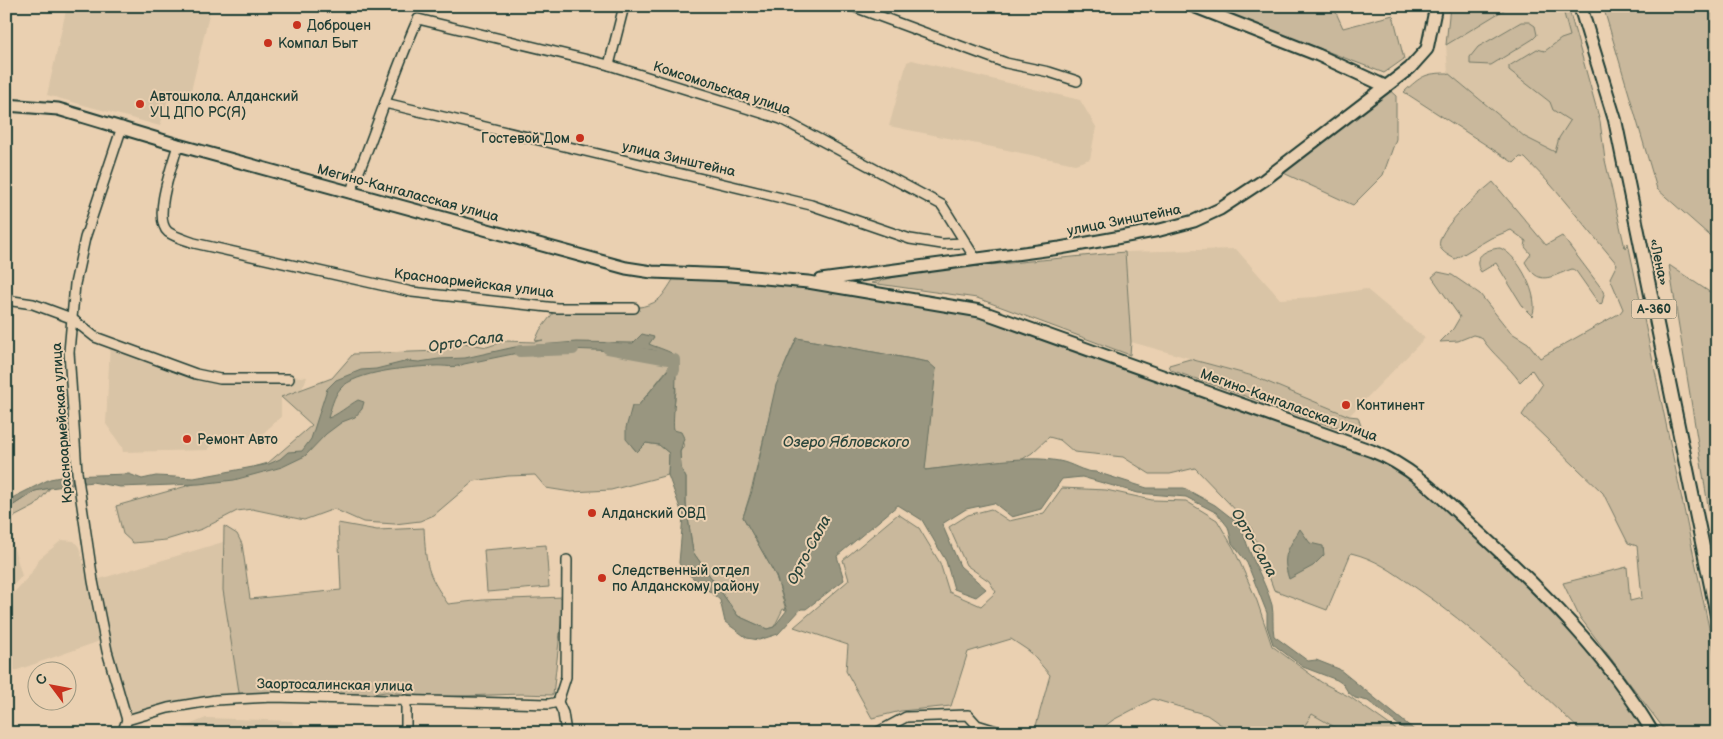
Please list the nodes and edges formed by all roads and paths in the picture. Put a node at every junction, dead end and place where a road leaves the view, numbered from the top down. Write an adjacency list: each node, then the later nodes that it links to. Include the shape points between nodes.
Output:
1 (624, 6): 6 (street)
2 (852, 6): 7 (street, via 1006,63)
3 (1193, 6): 8 (main road, via 1318,55)
4 (1436, 6): 8 (main road, улица Зинштейна, via 1427,49 1410,68)
5 (1580, 6): 22 (highway, «Лена» / А-360, via 1615,120)
6 (609, 65): 9 (street, Комсомольская улица, via 418,19); 14 (street, Комсомольская улица, via 781,119 942,205)
7 (1077, 81)
8 (1385, 86): 15 (main road, улица Зинштейна, via 1264,180 1220,209 1194,221 1060,248)
9 (385, 102): 13 (street); 14 (street, улица Зинштейна, via 811,205 910,239 942,244)
10 (6, 105): 11 (main road, Мегино-Кангаласская улица, via 58,109)
11 (122, 127): 12 (main road, Мегино-Кангаласская улица); 19 (street, Красноармейская улица, via 85,238 74,284)
12 (178, 145): 13 (main road, Мегино-Кангаласская улица); 18 (street, Красноармейская улица, via 163,201 163,223 168,232 194,243 412,292 557,308)
13 (350, 193): 16 (main road, Мегино-Кангаласская улица, via 626,268)
14 (964, 243): 15 (street, Комсомольская улица)
15 (975, 258): 16 (main road, Мегино-Кангаласская улица)
16 (808, 282): 31 (main road, Мегино-Кангаласская улица, via 980,311 1394,459 1418,476 1539,587 1578,628 1618,678)
17 (6, 300): 19 (street, via 33,304)
18 (634, 308)
19 (71, 318): 20 (street, via 95,337 196,374 220,380); 25 (street, Красноармейская улица, via 69,352 77,472 107,651)
20 (289, 380)
21 (567, 560): 24 (street, via 566,677)
22 (1717, 615)
23 (406, 700): 24 (street, Заортосалинская улица); 25 (street, Заортосалинская улица, via 273,697 216,700 168,708); 27 (street)
24 (558, 702): 28 (street, via 564,713)
25 (127, 720): 26 (street)
26 (122, 733)
27 (406, 733)
28 (566, 733)
29 (876, 733): 30 (street, via 906,717 968,715 977,724)
30 (1003, 733)
31 (1653, 733)

